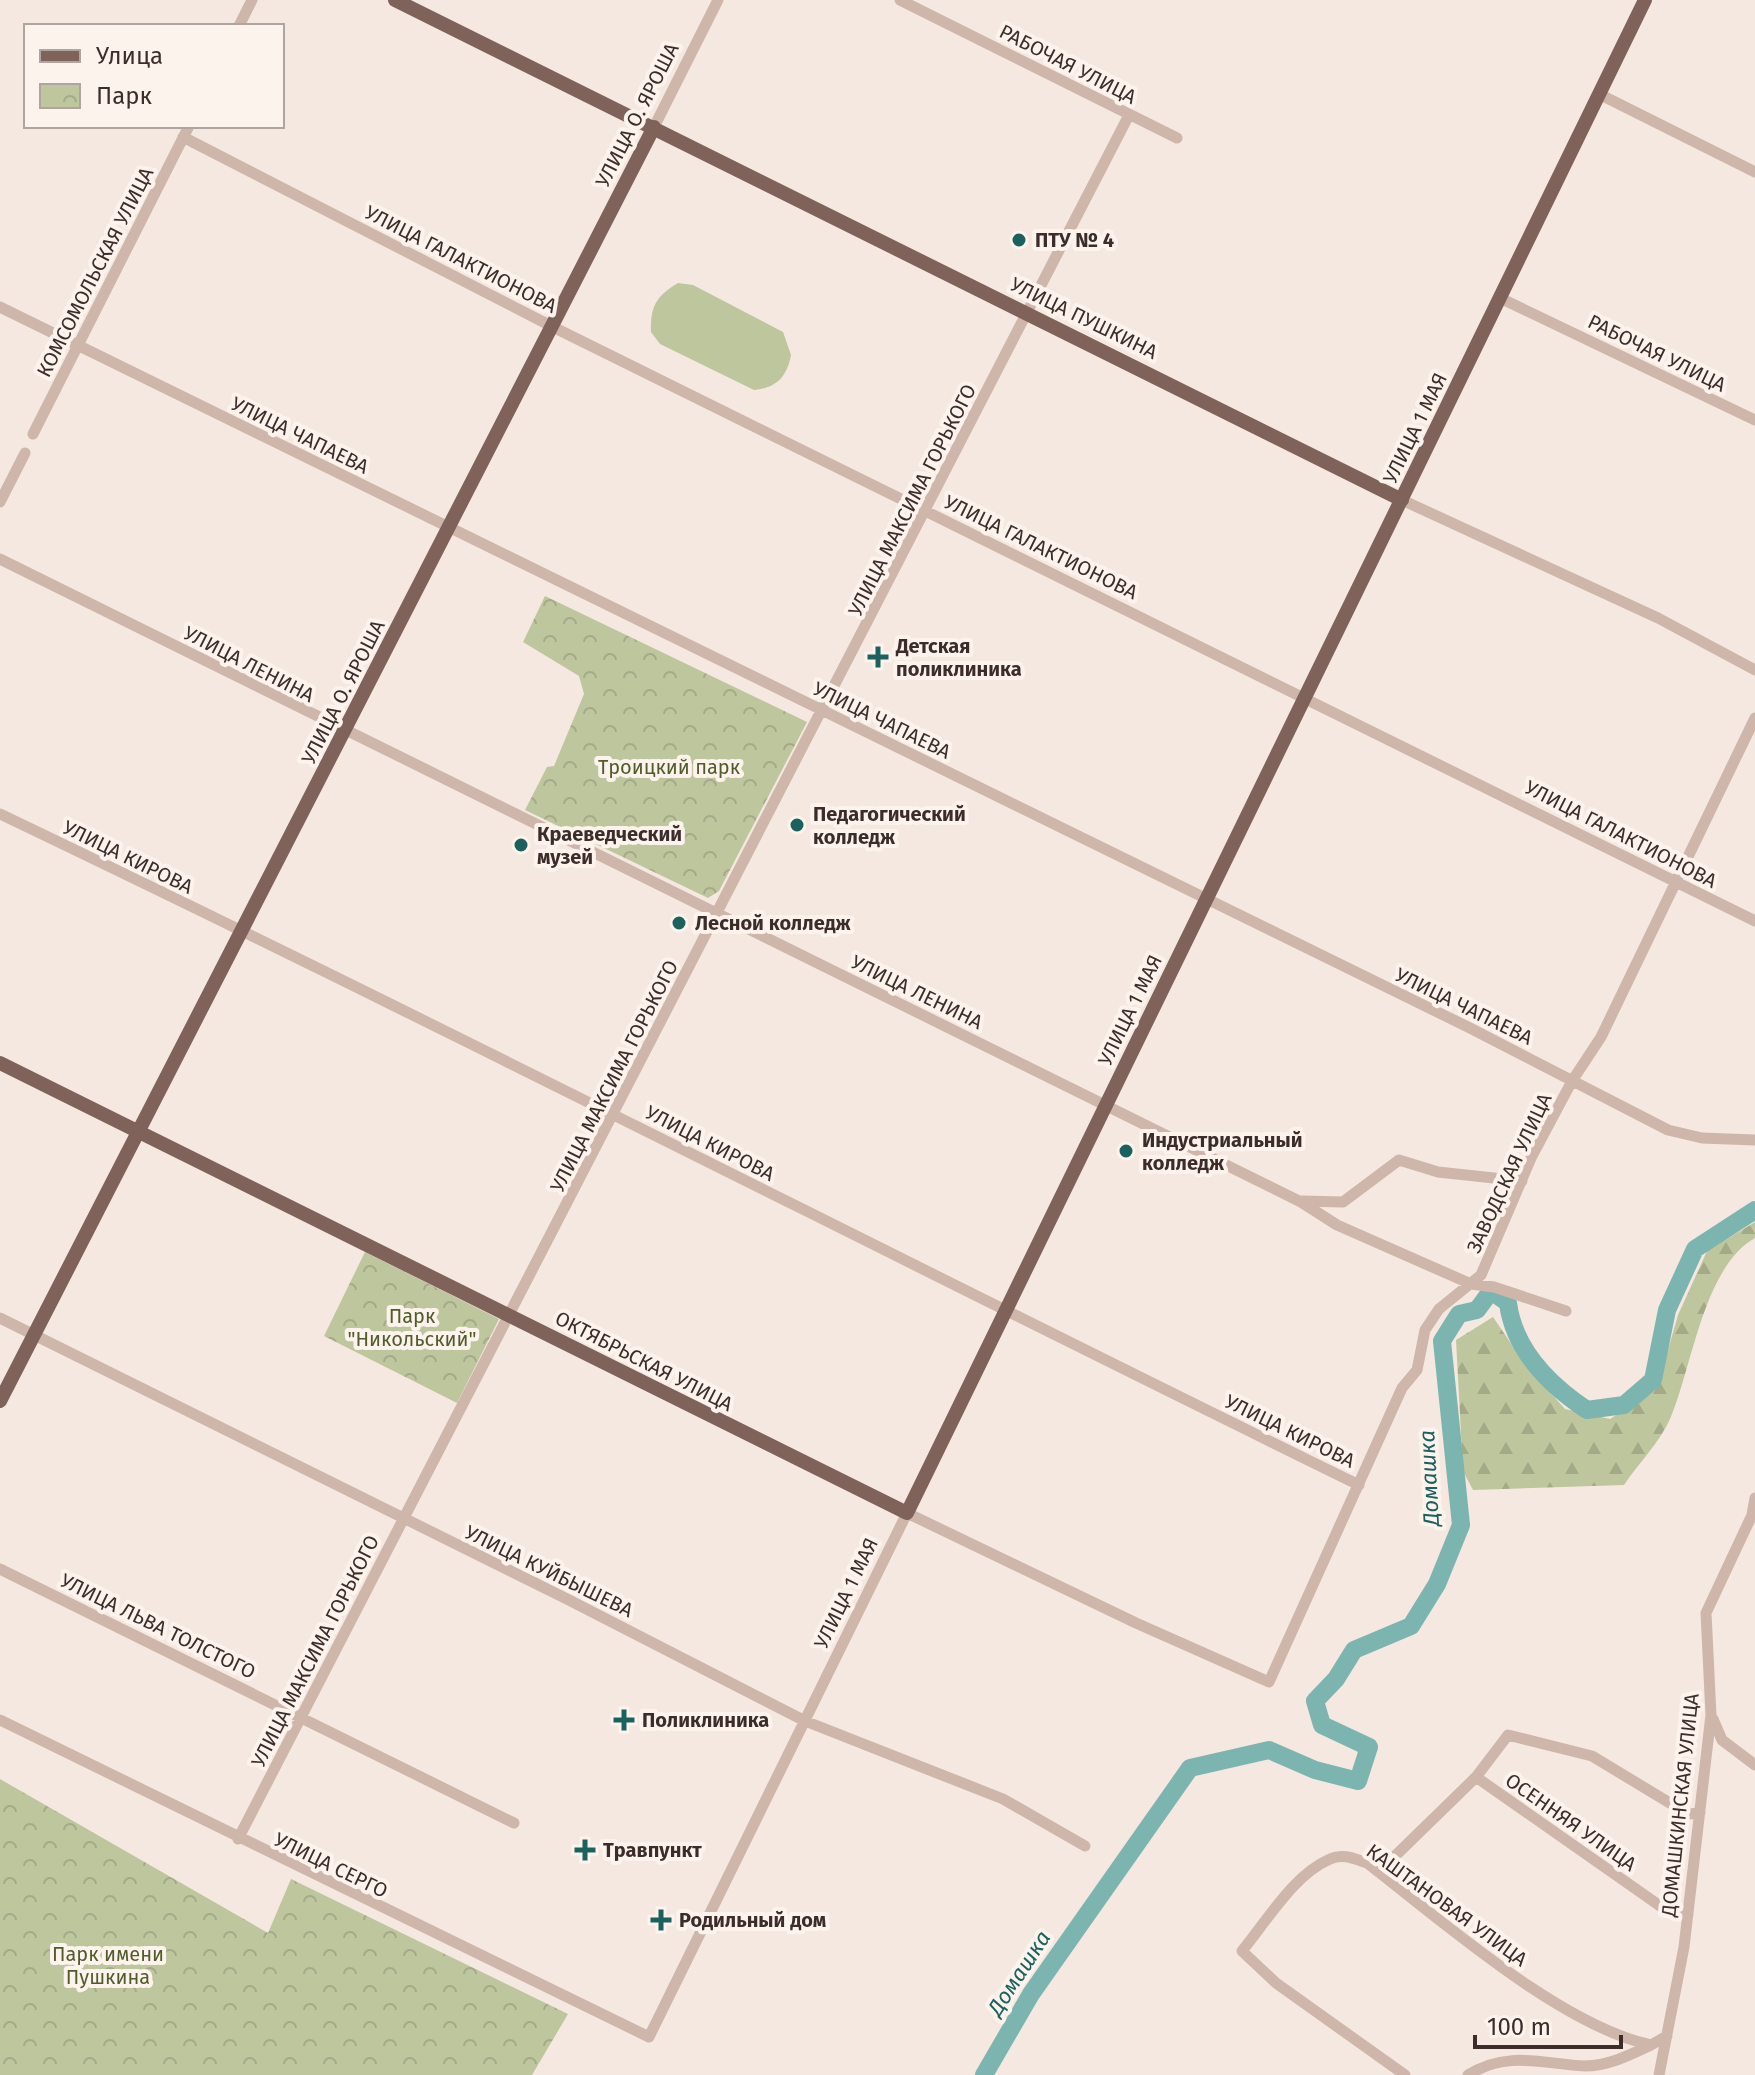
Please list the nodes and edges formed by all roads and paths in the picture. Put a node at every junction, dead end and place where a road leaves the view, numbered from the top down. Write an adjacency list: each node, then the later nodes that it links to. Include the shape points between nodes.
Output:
1 (252, 0): 6 (street)
2 (395, 0): 9 (main road, УЛИЦА ПУШКИНА)
3 (718, 0): 9 (street, УЛИЦА О. ЯРОША)
4 (900, 0): 8 (street, РАБОЧАЯ УЛИЦА)
5 (1645, 0): 7 (main road, УЛИЦА 1 МАЯ)
6 (240, 24)
7 (1599, 94): 12 (street); 13 (main road, УЛИЦА 1 МАЯ)
8 (1129, 115): 11 (street, РАБОЧАЯ УЛИЦА); 15 (street, УЛИЦА МАКСИМА ГОРЬКОГО)
9 (654, 127): 15 (main road, УЛИЦА ПУШКИНА); 16 (main road, УЛИЦА О. ЯРОША)
10 (186, 132): 16 (street, УЛИЦА ГАЛАКТИОНОВА); 17 (street, КОМСОМОЛЬСКАЯ УЛИЦА)
11 (1177, 138)
12 (1755, 172)
13 (1500, 298): 18 (street, РАБОЧАЯ УЛИЦА); 21 (main road, УЛИЦА 1 МАЯ)
14 (0, 307): 17 (street, УЛИЦА ЧАПАЕВА)
15 (1028, 313): 21 (main road, УЛИЦА ПУШКИНА); 23 (street, УЛИЦА МАКСИМА ГОРЬКОГО)
16 (553, 327): 23 (street, УЛИЦА ГАЛАКТИОНОВА); 24 (main road, УЛИЦА О. ЯРОША)
17 (76, 346): 19 (street, КОМСОМОЛЬСКАЯ УЛИЦА); 24 (street, УЛИЦА ЧАПАЕВА)
18 (1755, 420)
19 (33, 434)
20 (25, 453): 22 (street)
21 (1402, 500): 26 (street, УЛИЦА ПУШКИНА, via 1658,618); 27 (main road, УЛИЦА 1 МАЯ)
22 (0, 502)
23 (926, 512): 27 (street, УЛИЦА ГАЛАКТИОНОВА); 28 (street, УЛИЦА МАКСИМА ГОРЬКОГО)
24 (449, 528): 28 (street, УЛИЦА ЧАПАЕВА); 30 (main road, УЛИЦА О. ЯРОША)
25 (0, 559): 30 (street, УЛИЦА ЛЕНИНА)
26 (1755, 670)
27 (1307, 698): 32 (street, УЛИЦА ГАЛАКТИОНОВА, via 1454,776 1479,783); 33 (main road, УЛИЦА 1 МАЯ)
28 (824, 711): 33 (street, УЛИЦА ЧАПАЕВА); 34 (street, УЛИЦА МАКСИМА ГОРЬКОГО)
29 (1755, 718): 32 (street, ЗАВОДСКАЯ УЛИЦА)
30 (345, 732): 34 (street, УЛИЦА ЛЕНИНА); 36 (main road, УЛИЦА О. ЯРОША)
31 (0, 814): 36 (street, УЛИЦА КИРОВА)
32 (1675, 882): 35 (street, УЛИЦА ГАЛАКТИОНОВА); 38 (street, ЗАВОДСКАЯ УЛИЦА, via 1601,1037)
33 (1206, 900): 38 (street, УЛИЦА ЧАПАЕВА); 39 (main road, УЛИЦА 1 МАЯ)
34 (717, 914): 39 (street, УЛИЦА ЛЕНИНА); 40 (street, УЛИЦА МАКСИМА ГОРЬКОГО)
35 (1755, 921)
36 (241, 933): 40 (street, УЛИЦА КИРОВА); 41 (main road, УЛИЦА О. ЯРОША)
37 (0, 1063): 41 (main road, ОКТЯБРЬСКАЯ УЛИЦА)
38 (1572, 1081): 42 (street, УЛИЦА ЧАПАЕВА, via 1668,1130 1702,1138); 43 (street, ЗАВОДСКАЯ УЛИЦА)
39 (1106, 1104): 44 (street, УЛИЦА ЛЕНИНА); 47 (main road, УЛИЦА 1 МАЯ)
40 (615, 1115): 47 (street, УЛИЦА КИРОВА); 48 (street, УЛИЦА МАКСИМА ГОРЬКОГО)
41 (140, 1131): 48 (main road, ОКТЯБРЬСКАЯ УЛИЦА); 50 (main road, УЛИЦА О. ЯРОША)
42 (1755, 1140)
43 (1522, 1181): 44 (street, via 1438,1172 1399,1160 1343,1202); 45 (street, ЗАВОДСКАЯ УЛИЦА, via 1481,1275)
44 (1301, 1202): 45 (street, УЛИЦА ЛЕНИНА, via 1337,1225)
45 (1471, 1284): 46 (street, УЛИЦА ЛЕНИНА); 52 (street, ЗАВОДСКАЯ УЛИЦА, via 1439,1309 1425,1330 1417,1370 1402,1388)
46 (1566, 1311)
47 (1005, 1313): 52 (street, УЛИЦА КИРОВА); 54 (main road, УЛИЦА 1 МАЯ)
48 (510, 1316): 54 (main road, ОКТЯБРЬСКАЯ УЛИЦА); 56 (street, УЛИЦА МАКСИМА ГОРЬКОГО)
49 (0, 1318): 50 (street, УЛИЦА КУЙБЫШЕВА)
50 (34, 1335): 51 (main road, УЛИЦА О. ЯРОША); 56 (street, УЛИЦА КУЙБЫШЕВА)
51 (0, 1401)
52 (1359, 1485): 58 (street, ЗАВОДСКАЯ УЛИЦА)
53 (1755, 1498): 55 (street, ДОМАШКИНСКАЯ УЛИЦА)
54 (907, 1513): 58 (street, ОКТЯБРЬСКАЯ УЛИЦА, via 1136,1623 1269,1682); 62 (street, УЛИЦА 1 МАЯ)
55 (1754, 1515): 59 (street, ДОМАШКИНСКАЯ УЛИЦА, via 1706,1613)
56 (403, 1519): 60 (street, УЛИЦА МАКСИМА ГОРЬКОГО); 62 (street, УЛИЦА КУЙБЫШЕВА)
57 (0, 1569): 60 (street, УЛИЦА ЛЬВА ТОЛСТОГО)
58 (1273, 1677)
59 (1711, 1715): 63 (street, via 1722,1740); 65 (street, ДОМАШКИНСКАЯ УЛИЦА)
60 (301, 1717): 66 (street, УЛИЦА ЛЬВА ТОЛСТОГО); 67 (street, УЛИЦА МАКСИМА ГОРЬКОГО)
61 (0, 1720): 67 (street, УЛИЦА СЕРГО)
62 (805, 1721): 68 (street, УЛИЦА КУЙБЫШЕВА, via 1003,1799); 72 (street, УЛИЦА 1 МАЯ)
63 (1755, 1765)
64 (1476, 1777): 65 (street, via 1508,1735 1592,1756 1688,1814); 69 (street, via 1393,1858); 70 (street, ОСЕННЯЯ УЛИЦА, via 1663,1908)
65 (1700, 1813): 70 (street, ДОМАШКИНСКАЯ УЛИЦА)
66 (514, 1823)
67 (238, 1839): 72 (street, УЛИЦА СЕРГО)
68 (1085, 1846)
69 (1367, 1863): 73 (street, КАШТАНОВАЯ УЛИЦА, via 1526,1984 1629,2041); 74 (street, КАШТАНОВАЯ УЛИЦА, via 1348,1856 1330,1859 1295,1886 1242,1951 1276,1983)
70 (1688, 1915): 71 (street, ДОМАШКИНСКАЯ УЛИЦА)
71 (1667, 2036): 73 (street); 76 (street, ДОМАШКИНСКАЯ УЛИЦА)
72 (649, 2037)
73 (1651, 2045): 75 (street, via 1617,2061 1586,2066 1547,2059 1508,2061)
74 (1405, 2075)
75 (1468, 2075)
76 (1659, 2075)

